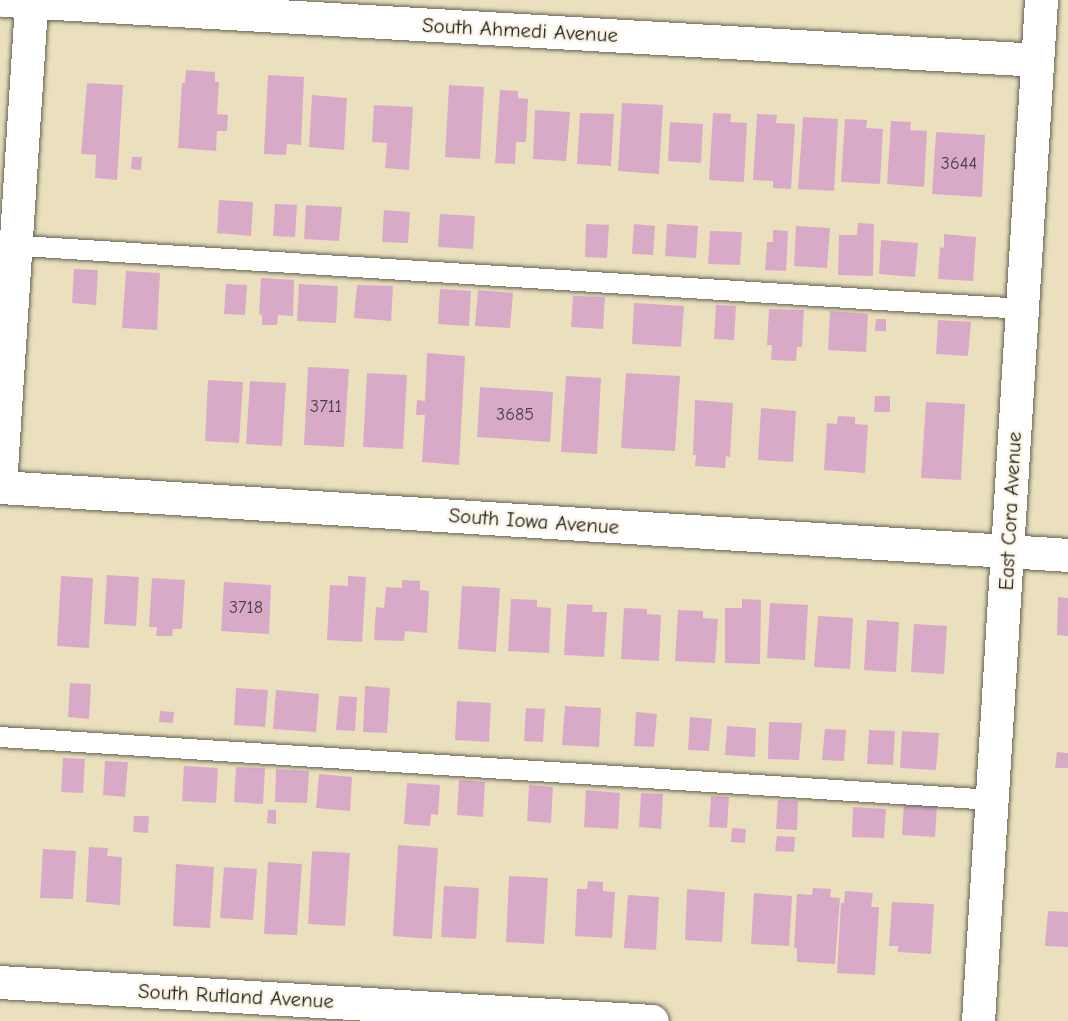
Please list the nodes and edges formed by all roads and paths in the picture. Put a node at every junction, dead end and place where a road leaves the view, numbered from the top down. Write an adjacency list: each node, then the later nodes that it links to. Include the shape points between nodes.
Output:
1 (1041, 0): 3 (street, East Cora Avenue)
2 (22, 1): 3 (street, South Ahmedi Avenue); 4 (street)
3 (1037, 60): 5 (street, East Cora Avenue)
4 (8, 245): 5 (lane); 6 (street)
5 (1022, 309): 7 (street, East Cora Avenue)
6 (0, 486): 7 (street, South Iowa Avenue)
7 (1007, 551): 8 (street, South Iowa Avenue); 10 (street, East Cora Avenue)
8 (1068, 555)
9 (0, 737): 10 (lane)
10 (992, 800): 13 (street, East Cora Avenue)
11 (0, 982): 12 (street, South Rutland Avenue)
12 (652, 1021)
13 (978, 1021)

